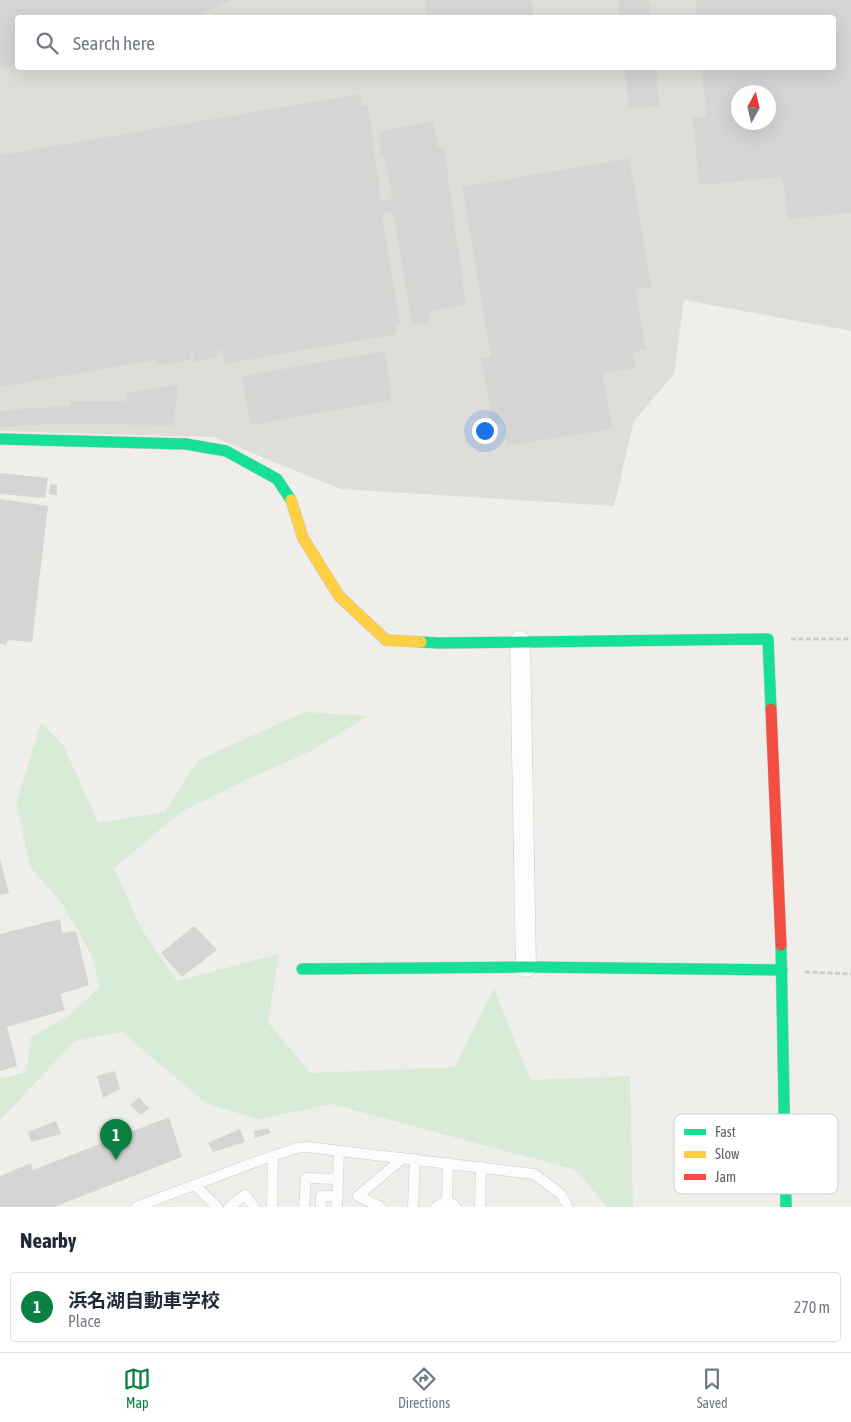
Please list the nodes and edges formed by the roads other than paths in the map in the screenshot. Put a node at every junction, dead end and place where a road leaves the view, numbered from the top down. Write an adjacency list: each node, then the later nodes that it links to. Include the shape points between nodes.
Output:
1 (0, 439): 2 (street, via 186,444 226,451 278,479 293,502 304,538 339,596 386,640 439,643)
2 (520, 641): 3 (street); 5 (street, via 768,639)
3 (526, 967): 4 (street); 5 (street)
4 (302, 969)
5 (782, 970): 6 (street)
6 (784, 1114)
7 (339, 1151): 8 (lane, via 307,1147); 9 (lane); 13 (lane)
8 (274, 1156): 14 (lane); 22 (lane)
9 (403, 1158): 10 (lane); 25 (lane, via 358,1196)
10 (415, 1160): 11 (lane); 26 (lane)
11 (448, 1164): 12 (lane); 17 (lane)
12 (481, 1167): 28 (lane); 29 (lane, via 534,1174 561,1194)
13 (338, 1179): 16 (lane); 23 (lane, via 306,1178)
14 (195, 1185): 18 (lane); 19 (lane)
15 (786, 1194): 30 (street)
16 (338, 1202): 24 (lane, via 321,1196)
17 (452, 1205): 27 (lane, via 442,1203)
18 (136, 1207)
19 (216, 1207)
20 (229, 1207): 21 (lane, via 245,1195)
21 (254, 1207)
22 (272, 1207)
23 (304, 1207)
24 (320, 1207)
25 (381, 1207)
26 (414, 1207)
27 (436, 1207)
28 (480, 1207)
29 (568, 1207)
30 (786, 1207)

